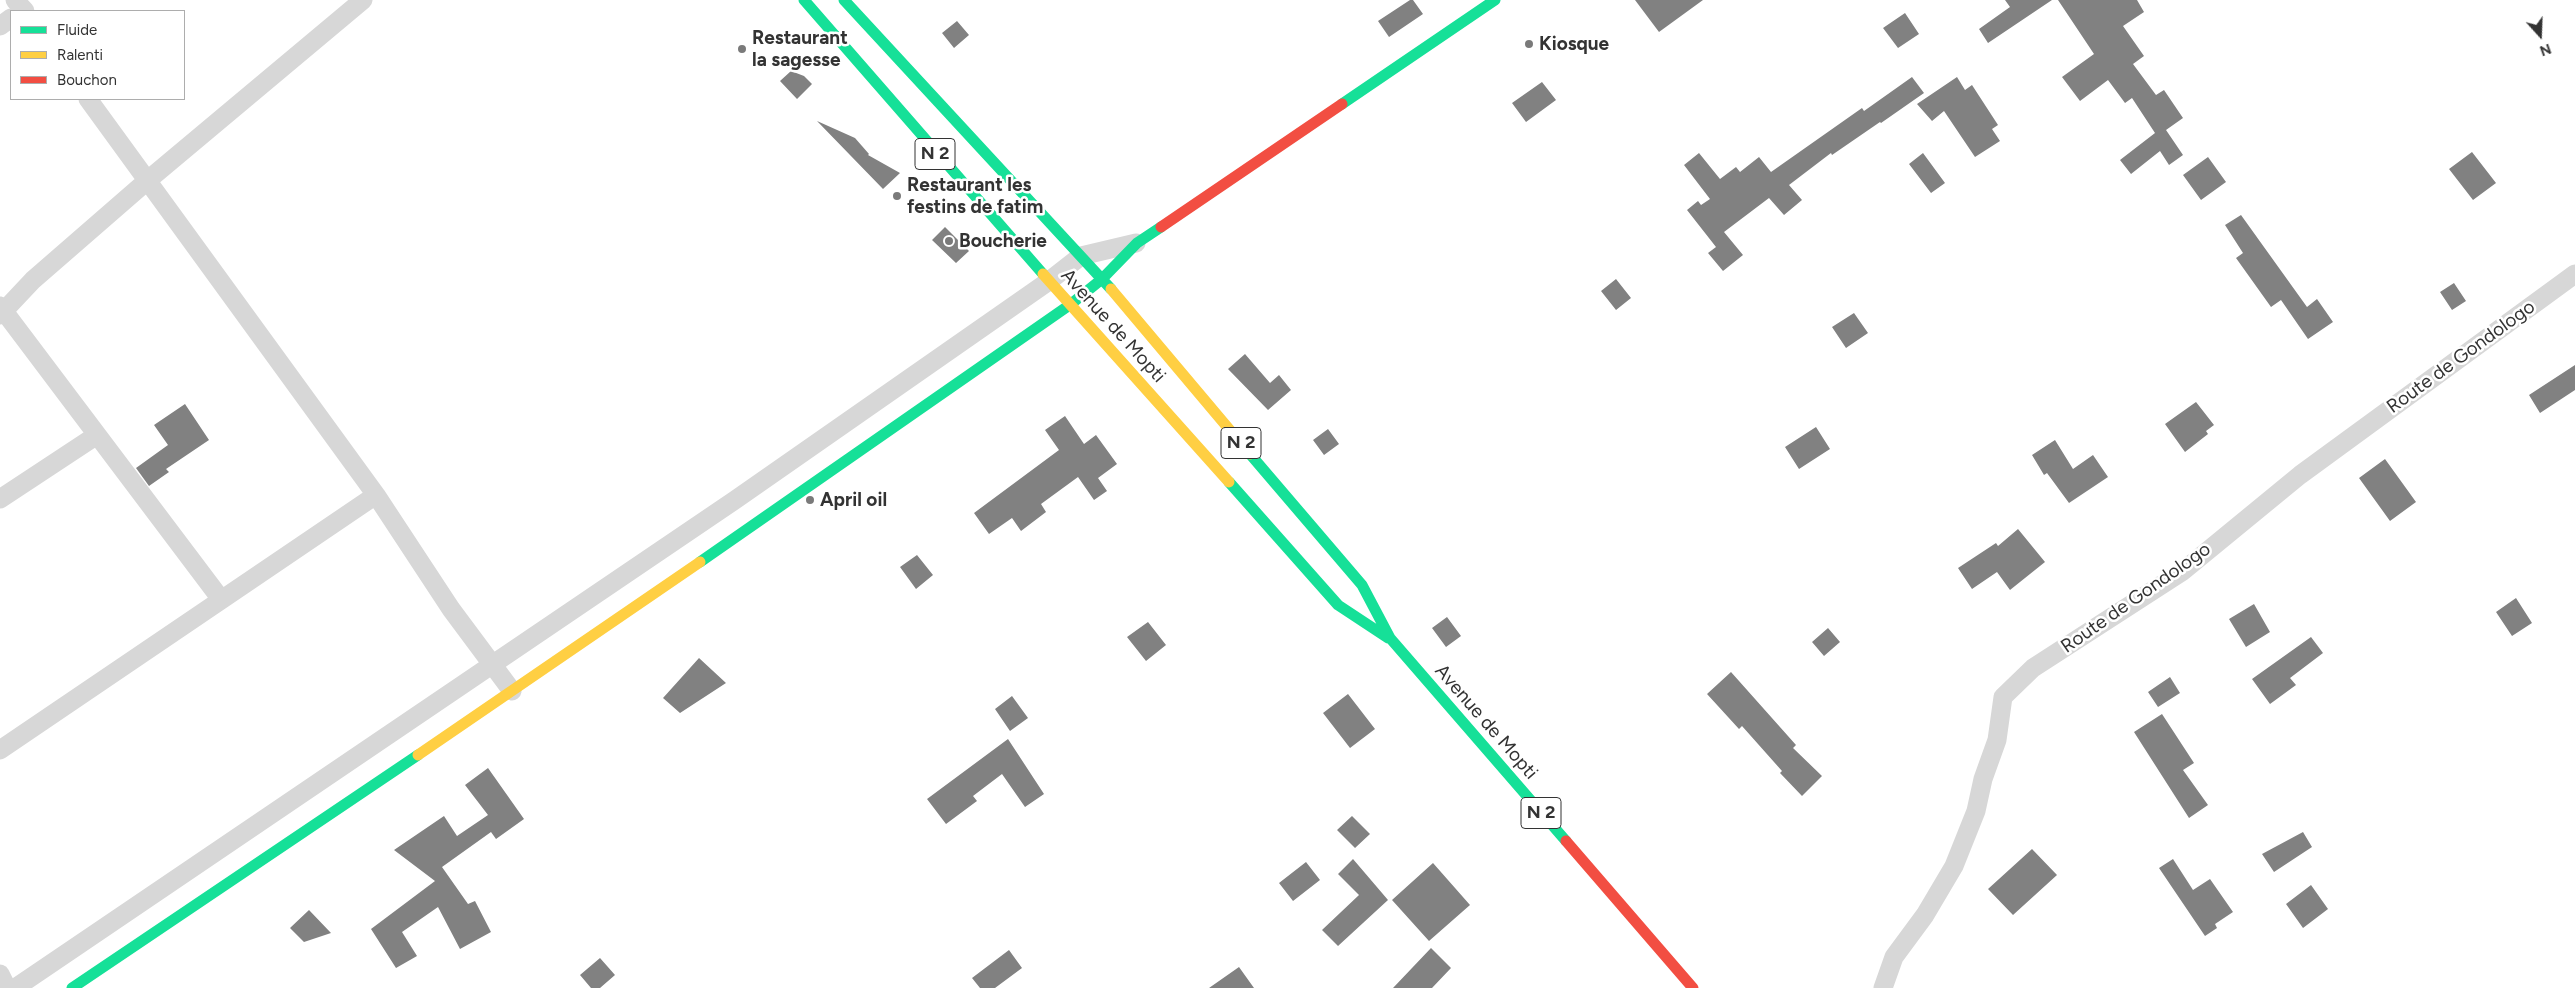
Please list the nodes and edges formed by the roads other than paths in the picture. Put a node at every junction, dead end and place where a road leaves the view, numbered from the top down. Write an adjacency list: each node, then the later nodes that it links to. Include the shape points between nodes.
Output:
1 (364, 0): 8 (street)
2 (804, 0): 13 (main road, Avenue de Mopti / N 2)
3 (844, 0): 10 (main road, Avenue de Mopti / N 2)
4 (1495, 0): 9 (main road)
5 (10, 18): 6 (street)
6 (0, 26)
7 (89, 100): 8 (street)
8 (148, 180): 15 (street); 17 (street)
9 (1138, 243): 10 (street); 12 (main road)
10 (1081, 256): 12 (main road, Avenue de Mopti / N 2); 13 (street)
11 (2575, 274): 29 (street, Route de Gondologo, via 2300,475 2183,571 2033,668 2003,697 1997,740 1976,811 1954,866 1925,915 1894,957)
12 (1102, 279): 14 (main road); 20 (main road, Avenue de Mopti / N 2, via 1362,585)
13 (1049, 281): 14 (main road, Avenue de Mopti / N 2); 21 (street, via 735,500)
14 (1070, 304): 20 (main road, Avenue de Mopti / N 2, via 1338,605); 22 (main road)
15 (1, 311): 16 (street)
16 (97, 435): 18 (street); 19 (street)
17 (376, 495): 19 (street); 21 (street)
18 (0, 499)
19 (220, 598): 23 (street)
20 (1390, 638): 28 (main road, Avenue de Mopti / N 2)
21 (491, 664): 22 (street); 26 (street)
22 (512, 691): 27 (main road)
23 (0, 750)
24 (0, 974): 25 (street)
25 (7, 988)
26 (14, 988)
27 (72, 988)
28 (1693, 988)
29 (1883, 988)

